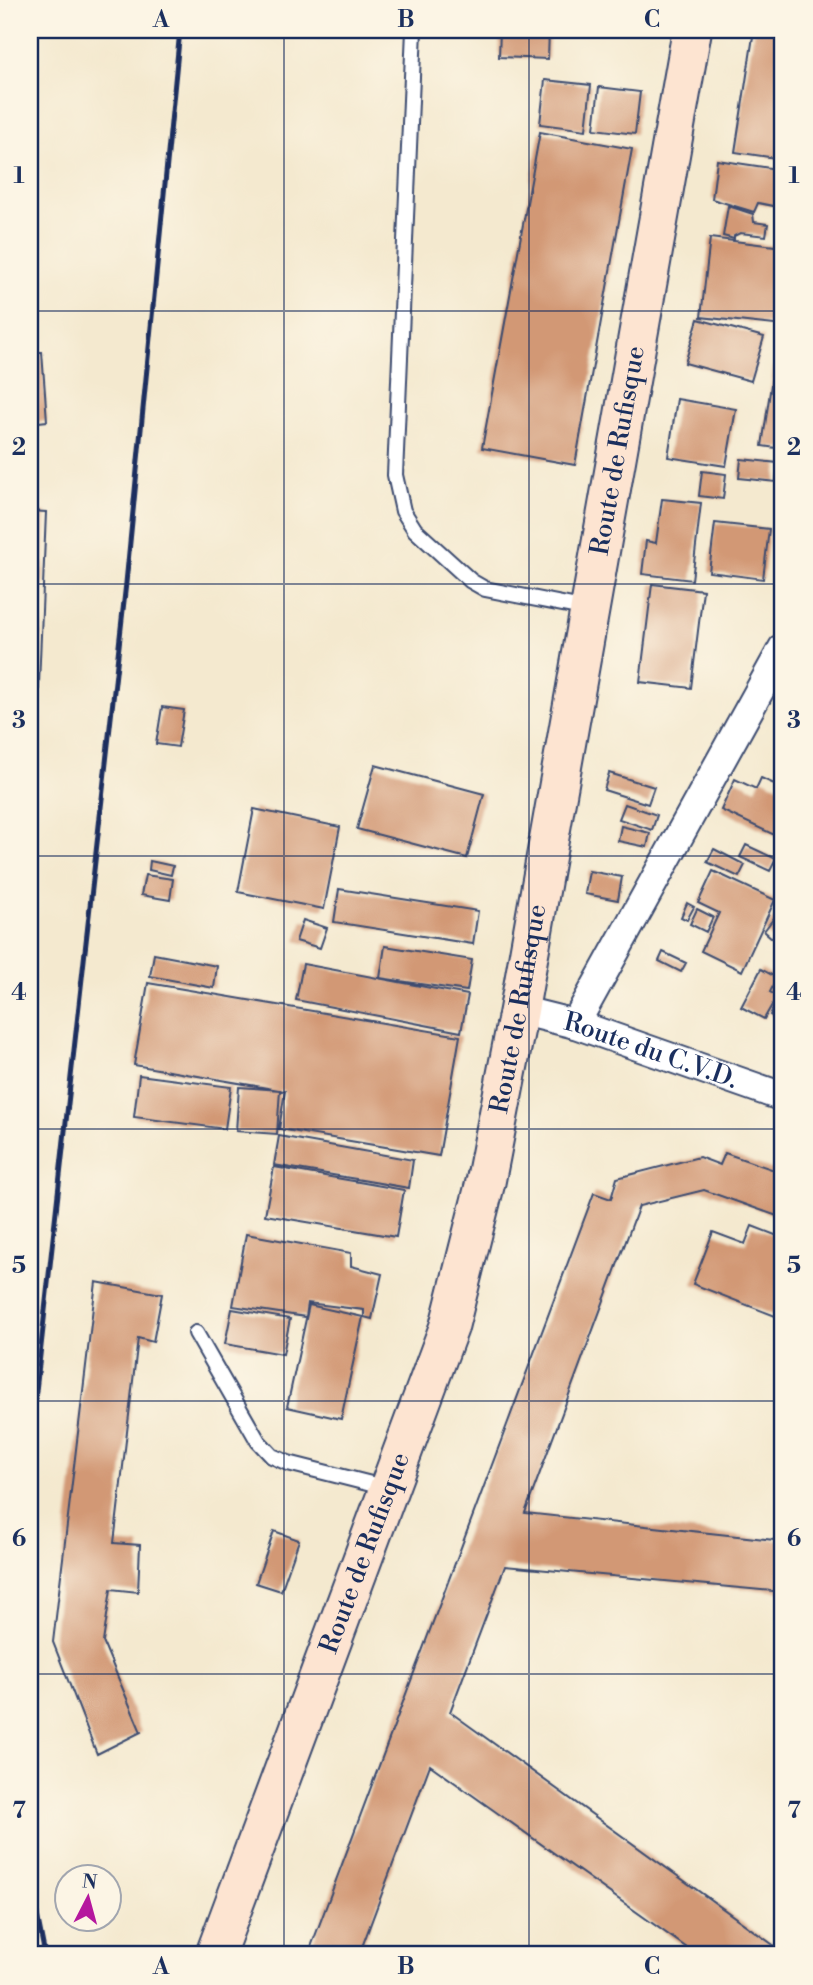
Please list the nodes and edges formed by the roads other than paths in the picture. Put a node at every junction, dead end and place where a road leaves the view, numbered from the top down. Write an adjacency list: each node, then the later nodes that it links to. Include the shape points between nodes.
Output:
1 (414, 30): 3 (lane, via 395,475 403,511 415,530 459,572 485,589)
2 (692, 30): 3 (main road, Route de Rufisque)
3 (590, 610): 5 (main road, Route de Rufisque)
4 (783, 648): 6 (street)
5 (519, 1010): 6 (street, Route du C.V.D.); 9 (main road, Route de Rufisque, via 486,1180 449,1327)
6 (575, 1024): 7 (street, Route du C.V.D.)
7 (783, 1097)
8 (196, 1333): 9 (lane, via 272,1456)
9 (387, 1488): 10 (main road, Route de Rufisque)
10 (215, 1955)

